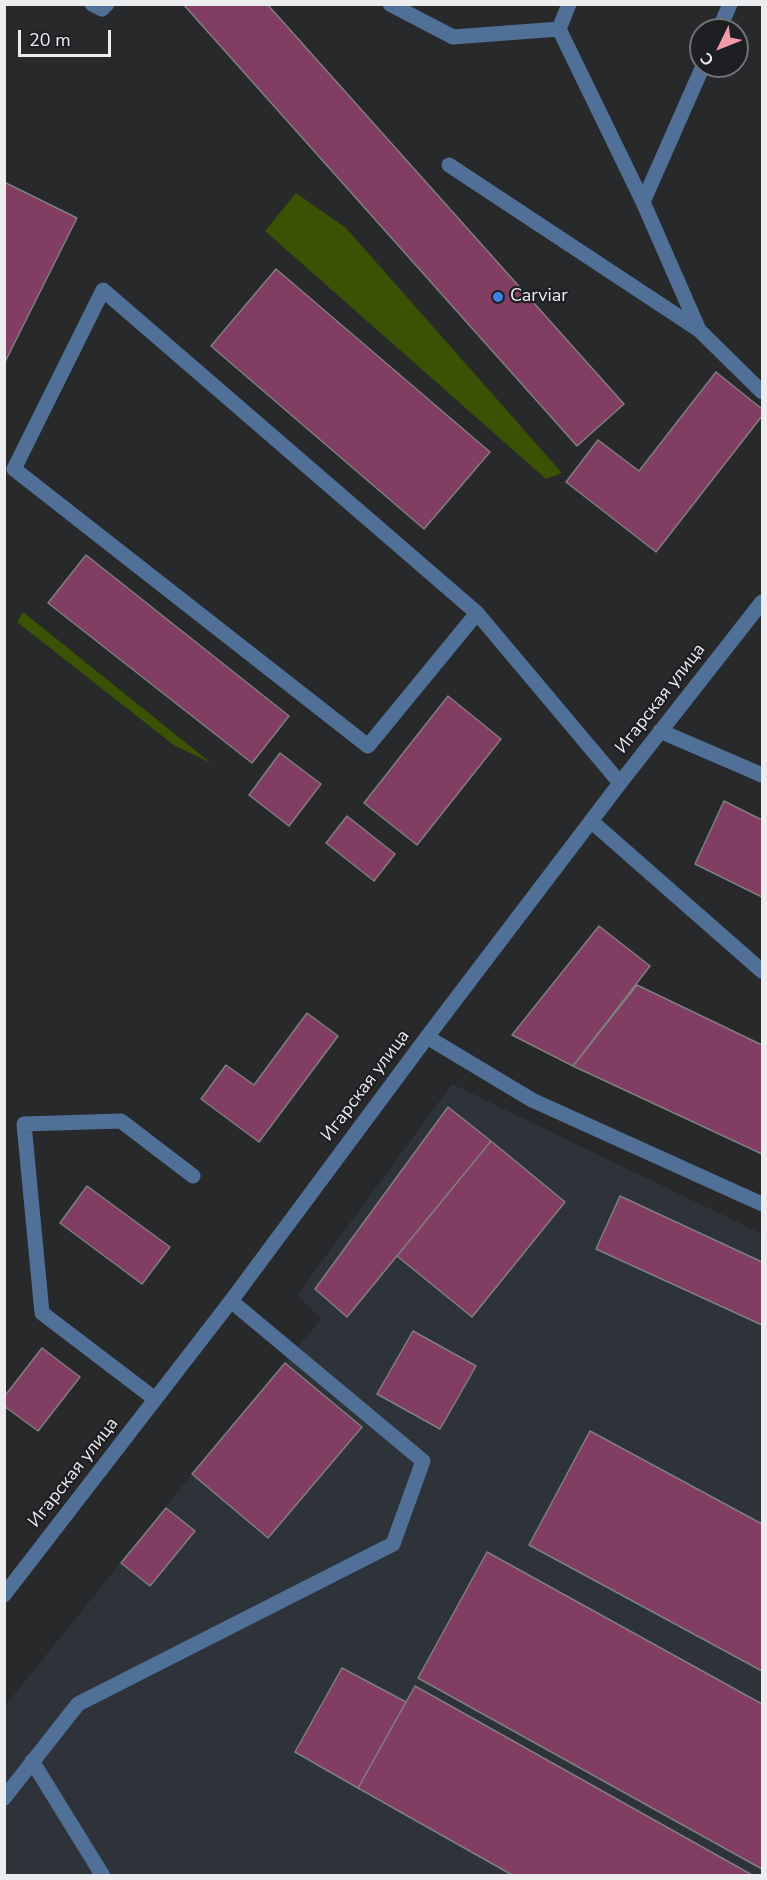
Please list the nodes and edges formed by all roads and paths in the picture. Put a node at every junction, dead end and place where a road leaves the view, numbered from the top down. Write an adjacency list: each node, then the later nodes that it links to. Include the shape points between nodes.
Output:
1 (92, 4): 2 (street, via 102,9)
2 (107, 4)
3 (390, 4): 7 (street, via 453,37)
4 (569, 4): 7 (street)
5 (730, 4): 6 (street)
6 (724, 18)
7 (559, 29): 10 (street)
8 (698, 78): 10 (street)
9 (449, 165): 11 (street)
10 (643, 202): 11 (street)
11 (699, 330): 12 (street)
12 (762, 392)
13 (9, 472): 15 (street, via 368,746); 15 (street, via 103,290)
14 (762, 602): 16 (street, Игарская улица)
15 (477, 613): 18 (street)
16 (660, 731): 17 (street); 18 (street, Игарская улица)
17 (762, 775)
18 (620, 783): 19 (street, Игарская улица)
19 (591, 821): 20 (street); 21 (street, Игарская улица)
20 (762, 971)
21 (427, 1037): 23 (street, via 532,1100); 24 (street, Игарская улица)
22 (193, 1176): 25 (street, via 121,1121 24,1124 42,1313)
23 (762, 1204)
24 (231, 1302): 25 (street, Игарская улица); 27 (street, via 423,1461 393,1544 78,1704)
25 (155, 1399): 26 (street, Игарская улица)
26 (4, 1595)
27 (32, 1761): 28 (street); 29 (street)
28 (4, 1798)
29 (103, 1875)

